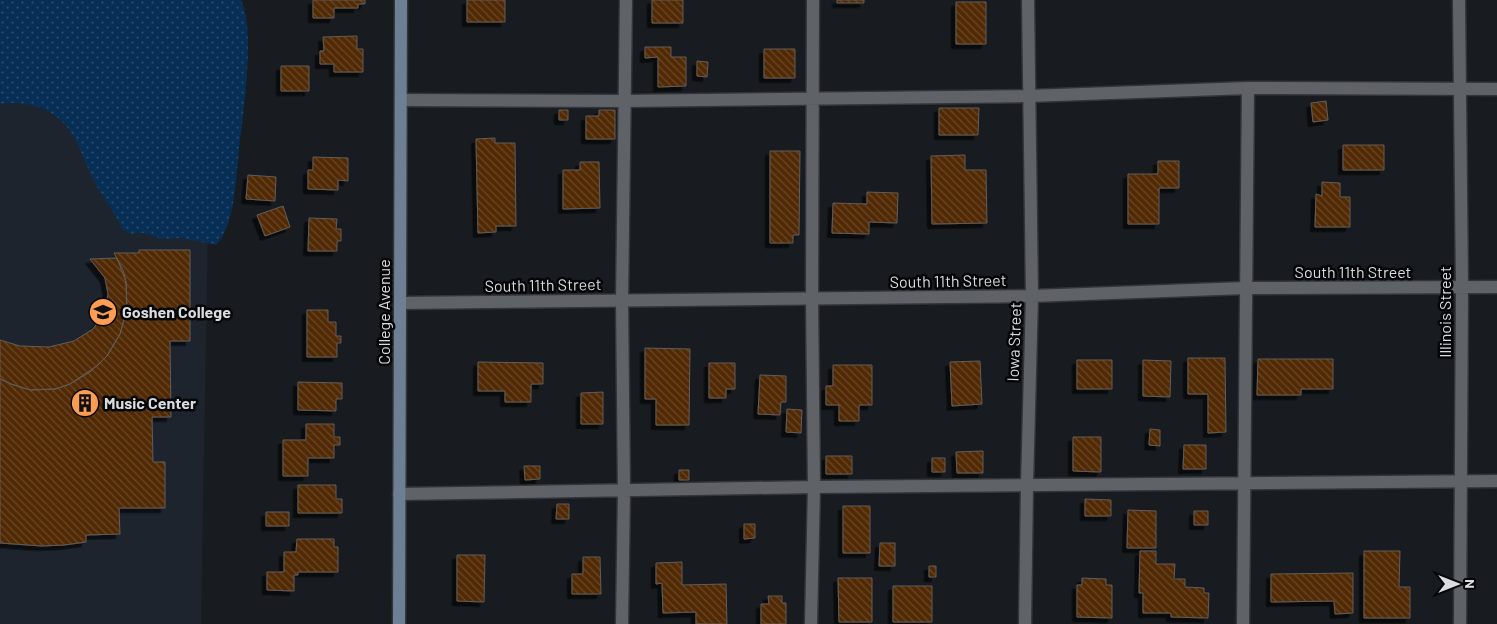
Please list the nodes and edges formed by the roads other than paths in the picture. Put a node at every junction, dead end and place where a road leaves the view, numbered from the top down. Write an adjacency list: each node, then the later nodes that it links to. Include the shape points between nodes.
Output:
1 (401, 0): 11 (main road, College Avenue)
2 (626, 0): 12 (street)
3 (813, 0): 10 (street)
4 (1028, 0): 9 (street, Iowa Street)
5 (1459, 0): 7 (street, Illinois Street)
6 (1248, 88): 7 (street); 9 (street); 15 (street)
7 (1460, 88): 8 (street); 14 (street, Illinois Street)
8 (1497, 88)
9 (1029, 96): 10 (street); 16 (street, Iowa Street)
10 (814, 99): 12 (street); 17 (street)
11 (401, 100): 12 (street); 19 (main road, College Avenue)
12 (624, 101): 18 (street)
13 (1497, 286): 14 (street, South 11th Street)
14 (1462, 287): 15 (street, South 11th Street); 21 (street, Illinois Street)
15 (1245, 288): 16 (street, South 11th Street); 22 (street)
16 (1032, 296): 17 (street, South 11th Street); 23 (street, Iowa Street)
17 (812, 298): 18 (street, South 11th Street); 24 (street)
18 (622, 301): 19 (street, South 11th Street); 25 (street)
19 (400, 303): 26 (main road, College Avenue)
20 (1497, 481): 21 (street)
21 (1461, 482): 22 (street); 32 (street, Illinois Street)
22 (1243, 484): 23 (street); 31 (street)
23 (1027, 485): 24 (street); 30 (street, Iowa Street)
24 (814, 487): 25 (street); 29 (street)
25 (624, 491): 26 (street); 28 (street)
26 (399, 494): 27 (main road, College Avenue)
27 (399, 624)
28 (622, 624)
29 (811, 624)
30 (1026, 624)
31 (1243, 624)
32 (1460, 624)

